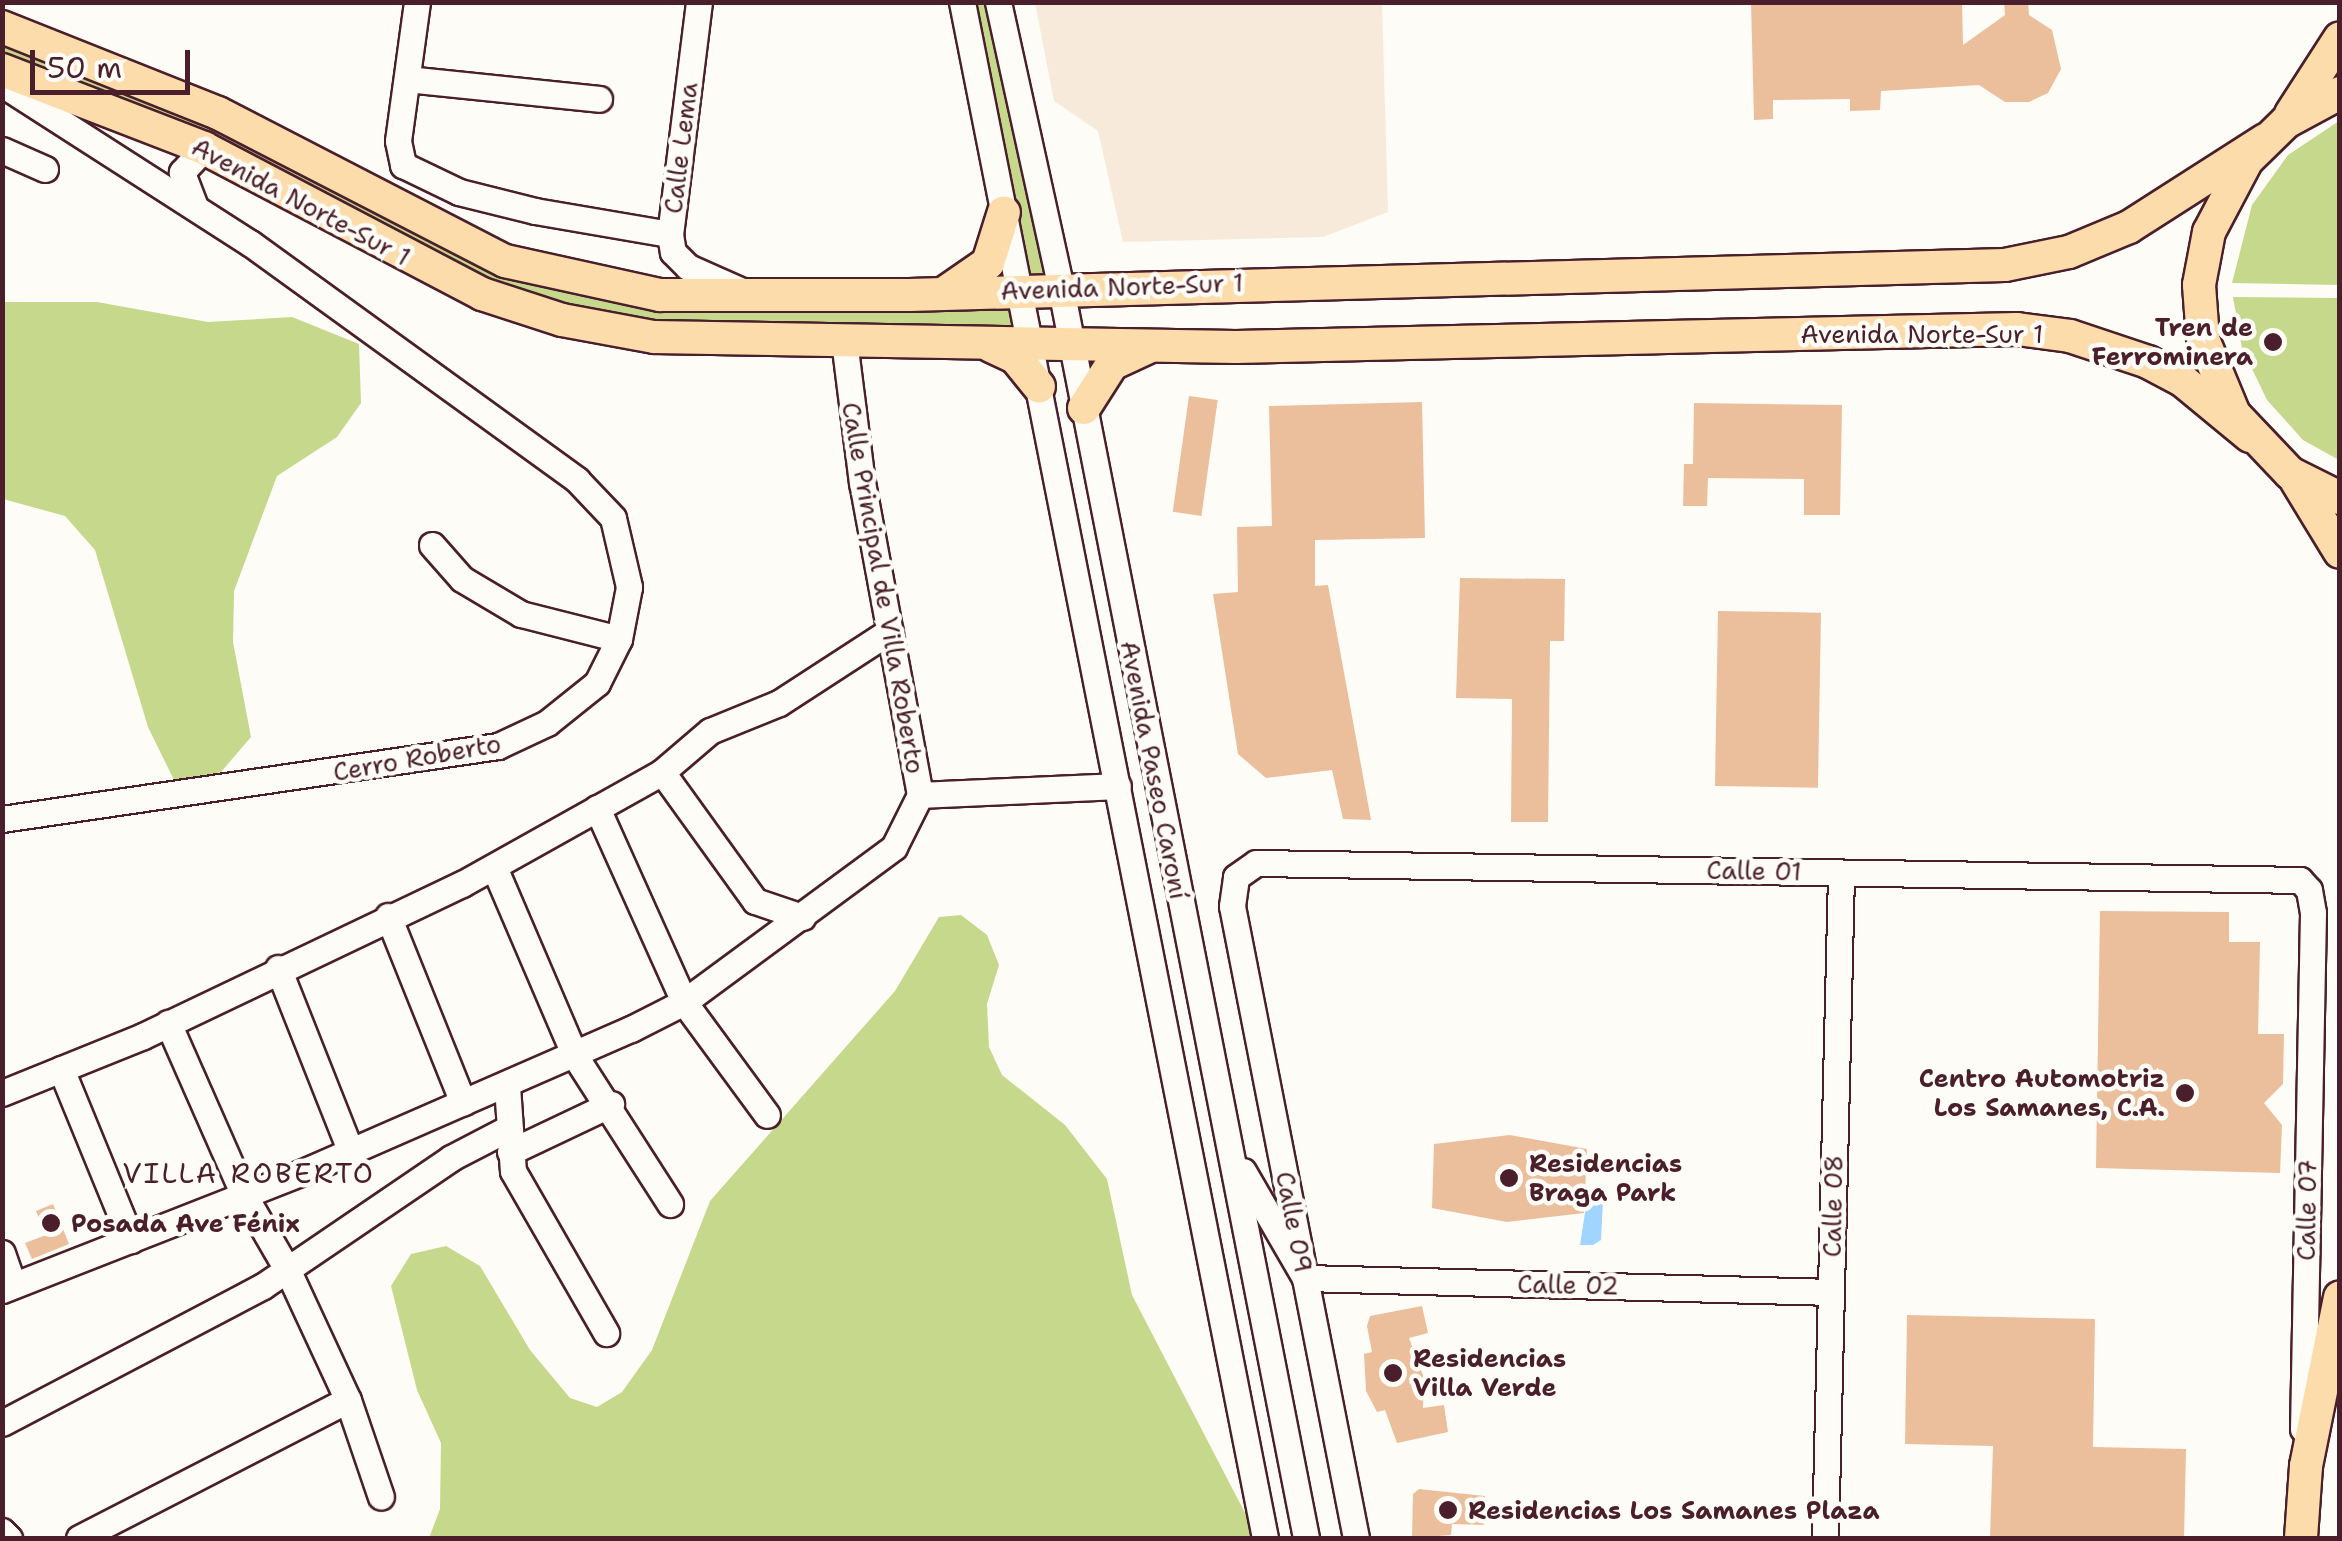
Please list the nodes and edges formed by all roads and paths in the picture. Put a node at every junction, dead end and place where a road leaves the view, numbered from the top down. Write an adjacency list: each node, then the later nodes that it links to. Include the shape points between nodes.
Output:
1 (417, 2): 8 (street)
2 (699, 2): 18 (street, Calle Lema)
3 (962, 2): 17 (street, Avenida Paseo Caroní)
4 (998, 2): 19 (street, Avenida Paseo Caroní)
5 (2, 26): 22 (main road, Avenida Norte-Sur 1, via 218,113 506,261 660,295)
6 (2340, 38): 12 (main road)
7 (2, 70): 13 (main road, Avenida Norte-Sur 1)
8 (407, 80): 11 (street); 18 (street, via 398,141 403,165 459,192)
9 (2, 84): 16 (street, Cerro Roberto)
10 (2340, 92): 12 (main road, Avenida Norte-Sur 1)
11 (599, 100)
12 (2276, 131): 19 (main road, Avenida Norte-Sur 1, via 2129,227 2069,252 2005,264); 30 (main road, via 2219,206 2199,285 2210,366)
13 (204, 148): 16 (street, via 182,172); 23 (main road, Avenida Norte-Sur 1, via 408,260 519,308 654,336)
14 (2, 150): 15 (street)
15 (45, 169)
16 (194, 204): 36 (street, Cerro Roberto, via 598,499 621,535 627,562)
17 (1004, 212): 20 (street, Avenida Paseo Caroní); 21 (main road, via 988,263)
18 (670, 234): 22 (street, Calle Lema, via 673,252 688,268)
19 (1061, 289): 20 (main road, Avenida Norte-Sur 1); 26 (street, Avenida Paseo Caroní)
20 (1020, 290): 21 (main road, Avenida Norte-Sur 1); 25 (street, Avenida Paseo Caroní)
21 (942, 294): 22 (main road, Avenida Norte-Sur 1)
22 (762, 298)
23 (844, 340): 24 (main road, Avenida Norte-Sur 1); 35 (street, Calle Principal de Villa Roberto)
24 (967, 341): 25 (main road, Avenida Norte-Sur 1); 28 (main road, via 1015,356)
25 (1031, 347): 26 (main road, Avenida Norte-Sur 1); 28 (street, Avenida Paseo Caroní)
26 (1072, 347): 27 (main road, Avenida Norte-Sur 1); 29 (street, Avenida Paseo Caroní)
27 (1150, 347): 29 (main road, via 1112,364); 30 (main road, Avenida Norte-Sur 1, via 2031,330 2148,362 2196,390)
28 (1039, 387): 38 (street, Avenida Paseo Caroní)
29 (1084, 408): 59 (street, Avenida Paseo Caroní)
30 (2250, 436): 31 (main road, Avenida Norte-Sur 1)
31 (2290, 472): 32 (main road); 34 (main road)
32 (2340, 498)
33 (432, 545): 36 (street, via 462,578 521,614)
34 (2340, 552)
35 (890, 630): 37 (street, via 750,719 710,731); 39 (street, Calle Principal de Villa Roberto)
36 (620, 639): 41 (street, Cerro Roberto, via 597,683 575,704 498,746)
37 (662, 772): 40 (street); 47 (street, via 755,901)
38 (1118, 786): 39 (street); 77 (street, Avenida Paseo Caroní)
39 (920, 795): 47 (street, Calle Principal de Villa Roberto, via 894,847)
40 (597, 808): 42 (street); 49 (street)
41 (2, 818)
42 (494, 867): 46 (street); 51 (street)
43 (1840, 873): 44 (street, Calle 01); 45 (street, Calle 01, via 1280,862 1244,869 1233,884); 68 (street, Calle 08)
44 (2305, 884): 81 (street, Calle 07, via 2312,913)
45 (1232, 906): 66 (street, Calle 09)
46 (388, 916): 48 (street); 55 (street)
47 (802, 917): 49 (street, Calle Principal de Villa Roberto)
48 (278, 968): 50 (street); 60 (street)
49 (684, 1002): 51 (street, Calle Principal de Villa Roberto); 57 (street)
50 (168, 1023): 52 (street); 61 (street)
51 (575, 1056): 53 (street, Calle Principal de Villa Roberto); 56 (street)
52 (61, 1069): 54 (street); 63 (street)
53 (506, 1086): 55 (street, Calle Principal de Villa Roberto); 58 (street)
54 (2, 1093)
55 (463, 1103): 60 (street, Calle Principal de Villa Roberto)
56 (611, 1104): 58 (street); 62 (street)
57 (767, 1116)
58 (508, 1141): 65 (street, via 451,1158); 70 (street, via 513,1170)
59 (1229, 1144): 66 (street); 78 (street, Avenida Paseo Caroní)
60 (350, 1152): 61 (street, Calle Principal de Villa Roberto)
61 (244, 1195): 63 (street, Calle Principal de Villa Roberto); 65 (street)
62 (670, 1204)
63 (131, 1240): 67 (street, Calle Principal de Villa Roberto)
64 (2, 1253): 67 (street)
65 (288, 1271): 71 (street); 72 (street)
66 (1306, 1278): 68 (street, Calle 02); 79 (street, Calle 09)
67 (8, 1287)
68 (1831, 1292): 80 (street, Calle 08)
69 (2340, 1297): 81 (main road, via 2306,1466)
70 (606, 1333)
71 (348, 1400): 73 (street); 76 (street)
72 (2, 1423)
73 (382, 1497)
74 (2, 1531): 75 (street)
75 (8, 1538)
76 (79, 1538)
77 (1265, 1538)
78 (1306, 1538)
79 (1356, 1538)
80 (1825, 1538)
81 (2301, 1538)

